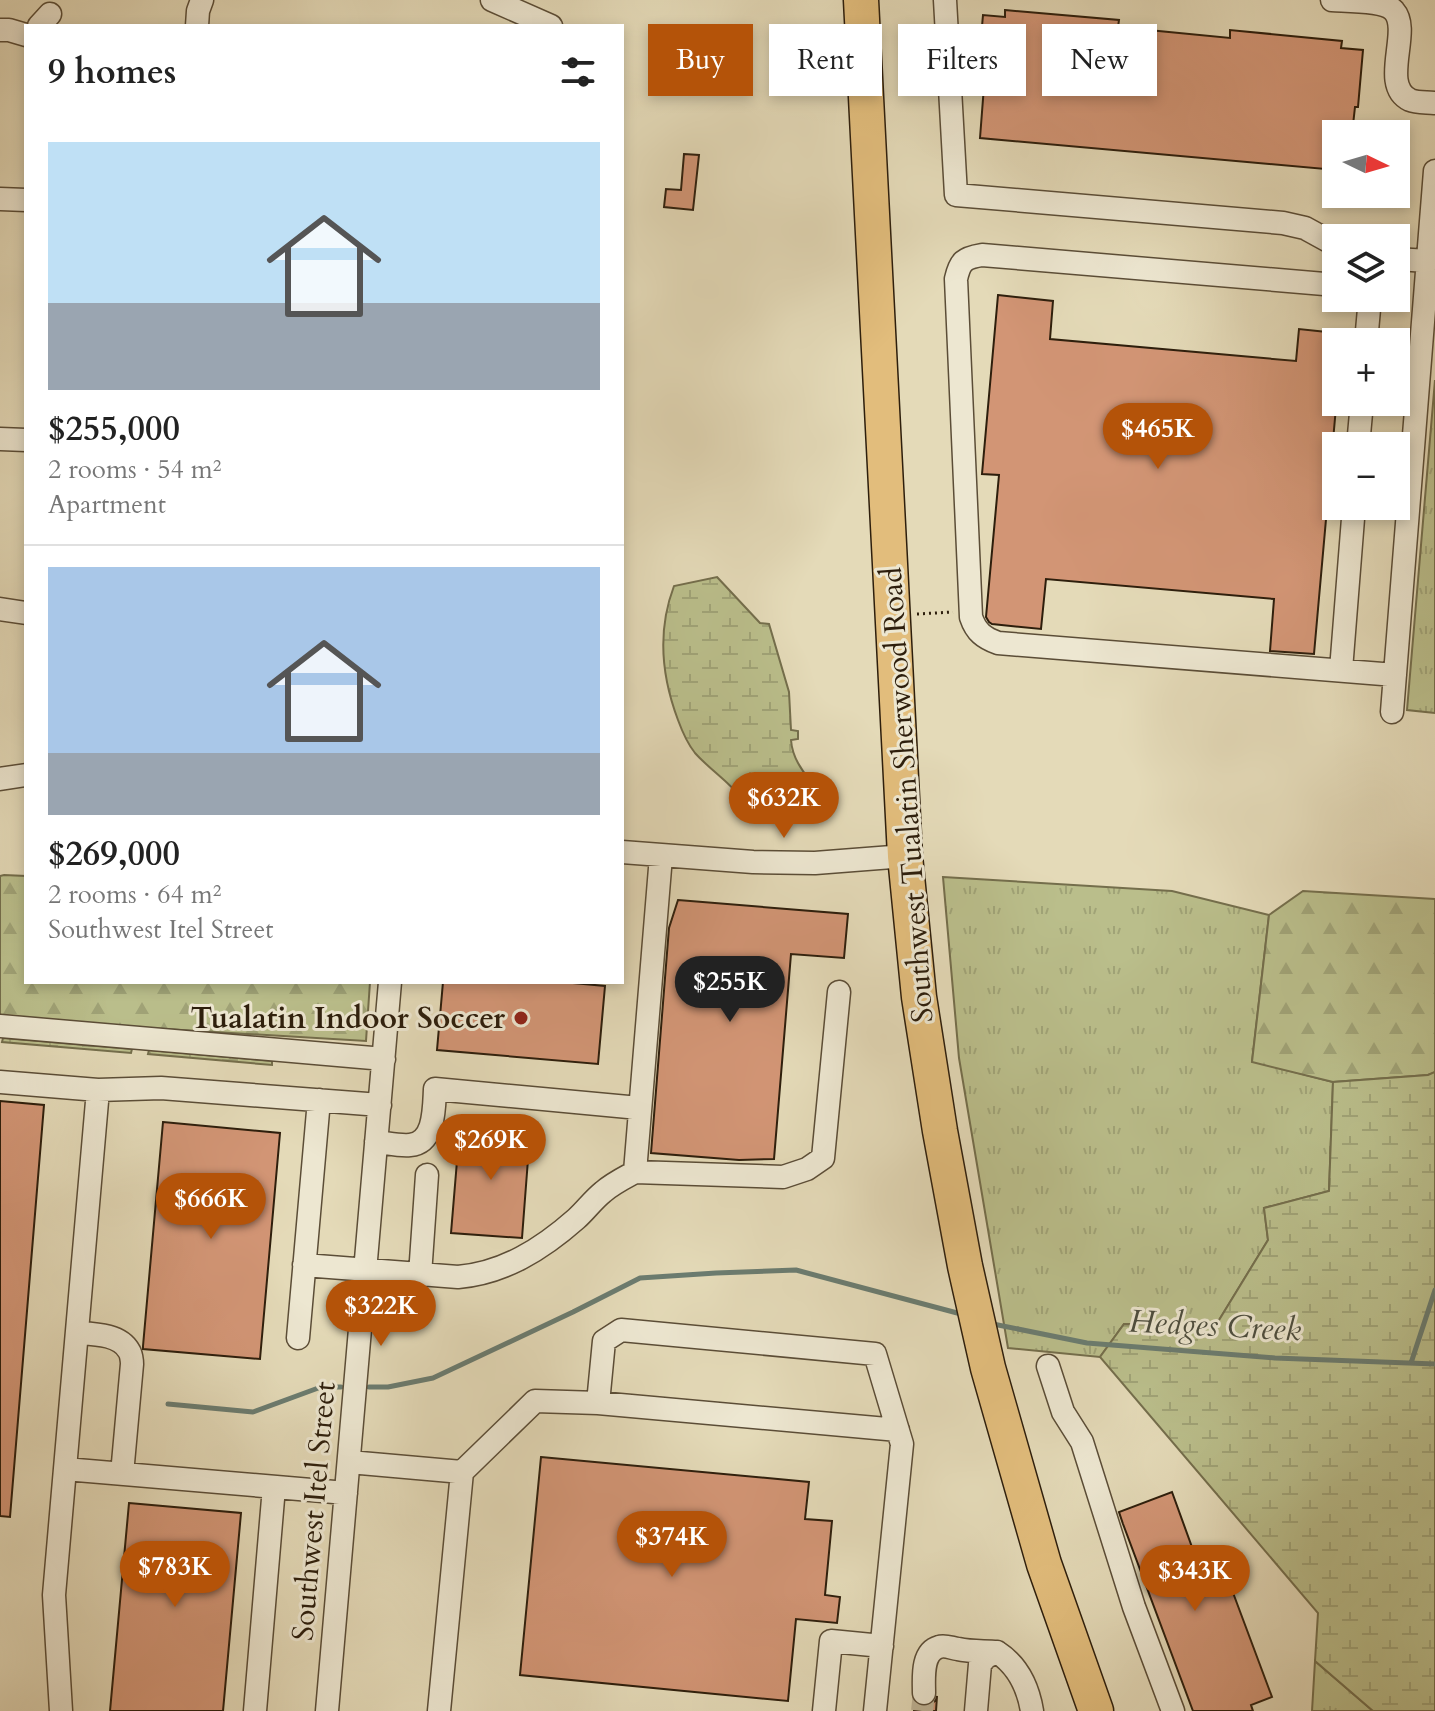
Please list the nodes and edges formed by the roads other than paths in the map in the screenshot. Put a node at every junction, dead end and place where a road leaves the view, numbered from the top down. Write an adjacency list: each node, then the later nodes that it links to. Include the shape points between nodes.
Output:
1 (202, 0): 6 (street)
2 (492, 0): 7 (street)
3 (861, 0): 28 (highway, Southwest Tualatin Sherwood Road)
4 (945, 0): 14 (street, via 956,195 1283,223)
5 (1332, 0): 10 (street, via 1385,5 1395,11 1397,85 1409,99)
6 (197, 24)
7 (546, 24)
8 (0, 30): 9 (street)
9 (24, 34)
10 (1435, 103)
11 (1435, 171): 16 (street)
12 (0, 199): 13 (street)
13 (24, 200)
14 (1322, 237)
15 (1410, 260): 16 (street)
16 (1428, 261): 24 (street)
17 (1322, 284): 23 (street, via 968,257 956,279 971,613 975,629 998,643)
18 (0, 439): 19 (street)
19 (24, 440)
20 (1353, 520): 23 (street)
21 (0, 609): 22 (street)
22 (24, 613)
23 (1341, 670): 24 (street)
24 (1395, 675): 25 (street)
25 (1392, 712)
26 (624, 852): 27 (street)
27 (661, 856): 28 (street, via 815,863); 37 (street)
28 (905, 856): 66 (highway, Southwest Tualatin Sherwood Road, via 940,1131 988,1368 1044,1564)
29 (390, 984): 32 (street, Southwest Itel Street)
30 (839, 992): 39 (street, via 823,1158 783,1177)
31 (0, 1026): 32 (street)
32 (384, 1059): 36 (street, Southwest Itel Street)
33 (0, 1082): 34 (street)
34 (98, 1090): 35 (street, via 161,1088); 44 (street)
35 (319, 1100): 36 (street); 41 (street)
36 (380, 1105): 38 (street, Southwest Itel Street)
37 (639, 1108): 38 (street, via 435,1089 430,1130 422,1142); 39 (street)
38 (376, 1142): 42 (street, Southwest Itel Street)
39 (635, 1172): 43 (street, via 508,1265 479,1275)
40 (427, 1175): 43 (street)
41 (304, 1265): 42 (street); 45 (street)
42 (365, 1271): 43 (street); 49 (street, Southwest Itel Street)
43 (420, 1275)
44 (77, 1333): 50 (street); 52 (street, via 104,1335 130,1352)
45 (298, 1338)
46 (1048, 1366): 67 (street, via 1063,1412 1082,1442)
47 (598, 1403): 48 (street); 48 (street, via 604,1341 621,1330 637,1331 875,1354); 51 (street, via 535,1401)
48 (898, 1430): 55 (street, via 902,1444)
49 (349, 1462): 51 (street); 54 (street, Southwest Itel Street)
50 (65, 1469): 52 (street); 58 (street, via 54,1595)
51 (462, 1472): 61 (street)
52 (122, 1474): 53 (street)
53 (274, 1487): 54 (street); 59 (street)
54 (346, 1493): 60 (street, Southwest Itel Street)
55 (882, 1646): 62 (street, via 831,1641); 63 (street)
56 (997, 1652): 57 (street, via 937,1647 925,1665); 64 (street, via 980,1664); 65 (street, via 1015,1666)
57 (924, 1693)
58 (61, 1711)
59 (255, 1711)
60 (327, 1711)
61 (439, 1711)
62 (824, 1711)
63 (875, 1711)
64 (976, 1711)
65 (1032, 1711)
66 (1096, 1711)
67 (1173, 1711)

